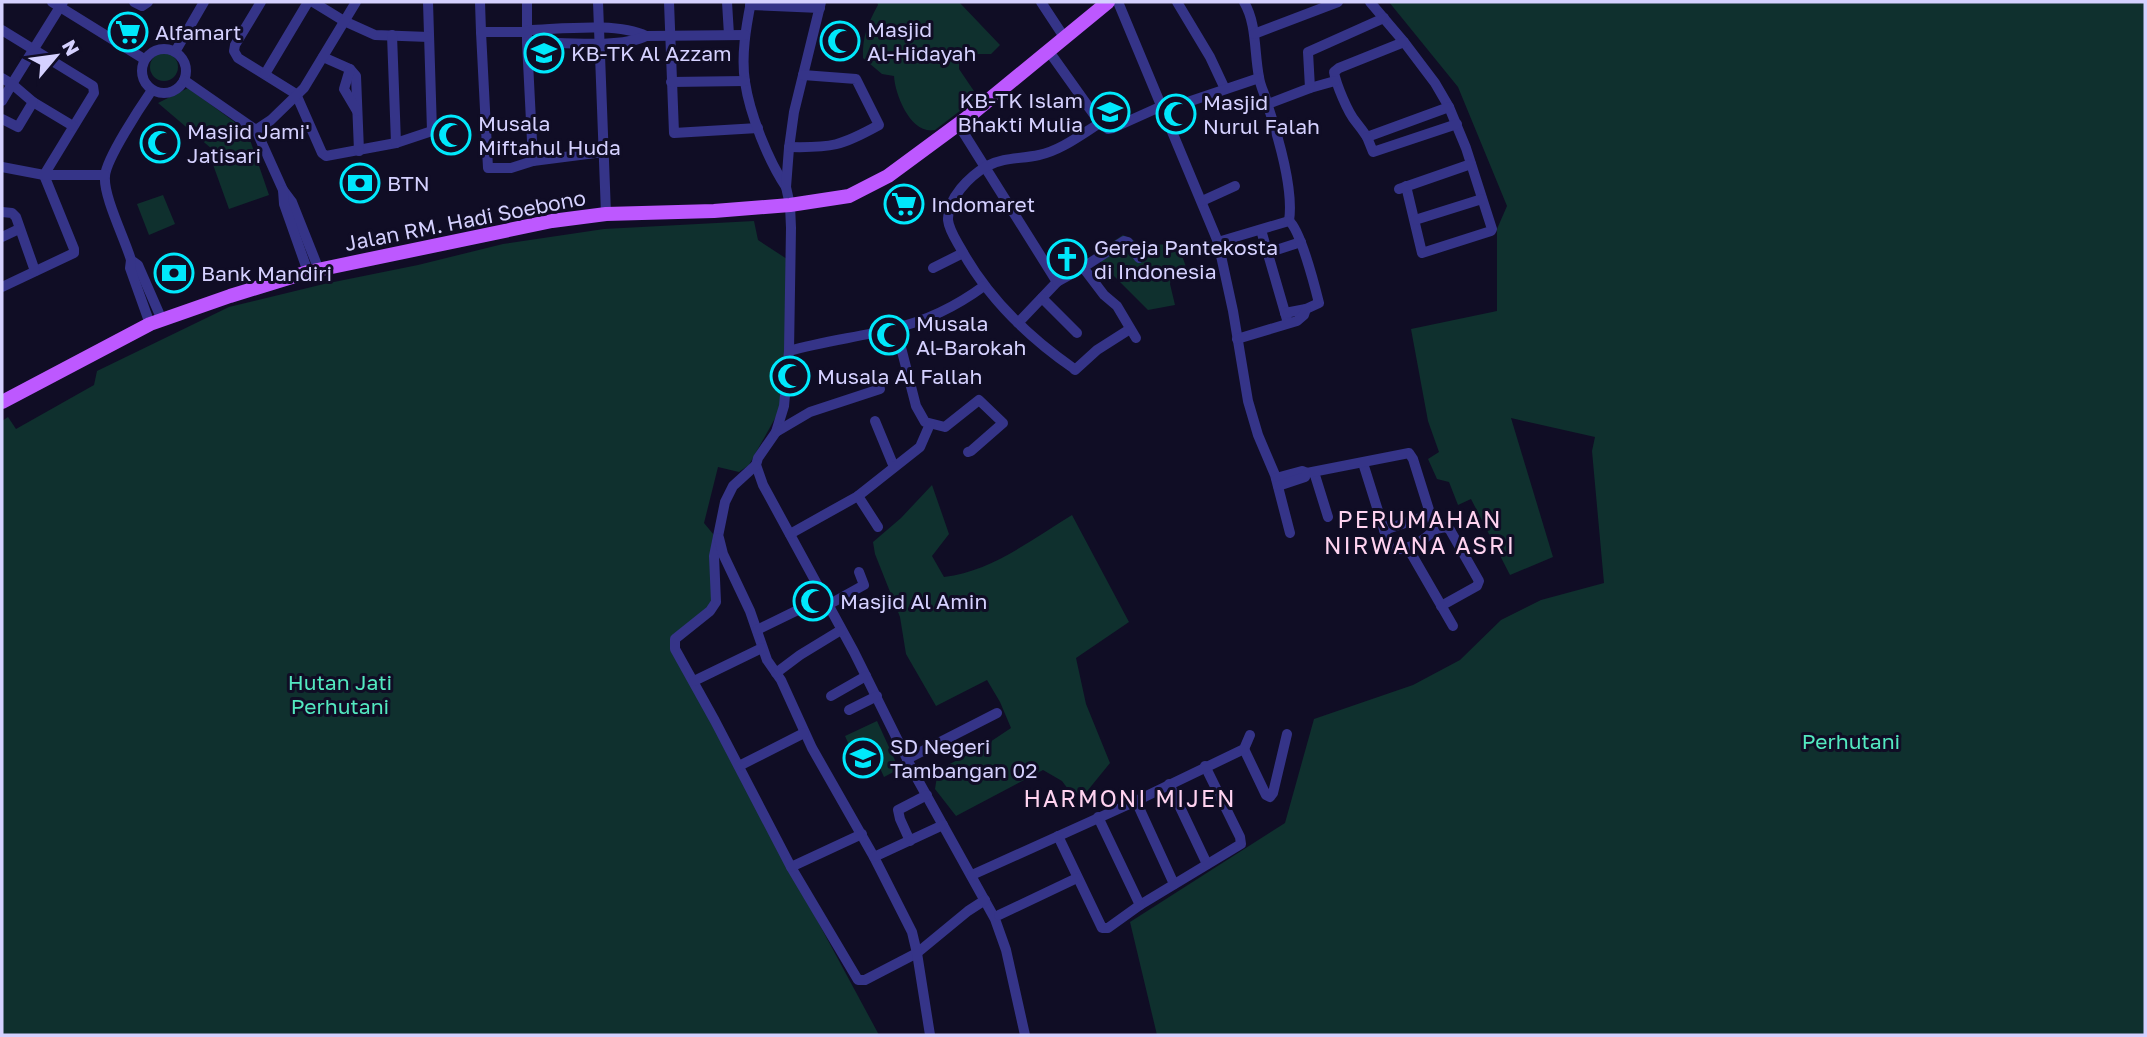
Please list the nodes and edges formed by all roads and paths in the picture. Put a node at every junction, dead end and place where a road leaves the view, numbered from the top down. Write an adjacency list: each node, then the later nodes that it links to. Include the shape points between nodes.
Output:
1 (134, 2): 2 (street, via 142,6)
2 (148, 2)
3 (204, 2): 41 (street)
4 (261, 2): 44 (street, via 234,49 239,58)
5 (311, 2): 24 (street); 44 (street)
6 (356, 2): 24 (street)
7 (428, 2): 35 (street)
8 (480, 2): 27 (street)
9 (527, 2): 28 (street)
10 (598, 2): 25 (street)
11 (669, 2): 31 (street)
12 (727, 2): 32 (street)
13 (1041, 2): 36 (street)
14 (1108, 2): 36 (main road, Jalan RM. Hadi Soebono)
15 (1118, 2): 61 (street)
16 (1177, 2): 54 (street)
17 (1338, 2): 29 (street)
18 (1370, 2): 23 (street)
19 (58, 3): 39 (street); 43 (street)
20 (750, 3): 22 (street); 33 (street)
21 (1248, 3): 29 (street)
22 (821, 5): 45 (street)
23 (1384, 18): 37 (street); 53 (street, via 1308,52)
24 (344, 21): 30 (street, via 375,35); 42 (street)
25 (598, 28): 28 (street); 34 (street, via 633,30); 38 (street)
26 (2, 30): 39 (street)
27 (481, 32): 28 (street); 75 (street, via 488,167 511,168)
28 (527, 34): 38 (street); 75 (street)
29 (1254, 34): 47 (street)
30 (392, 35): 35 (street); 70 (street)
31 (669, 35): 32 (street); 34 (street); 50 (street)
32 (729, 35): 33 (street)
33 (745, 35): 51 (street)
34 (646, 36): 38 (street)
35 (429, 37): 70 (street, via 433,127 430,133)
36 (1064, 37): 40 (main road, Jalan RM. Hadi Soebono)
37 (1405, 41): 49 (street, via 1339,68 1334,72); 60 (street)
38 (599, 43): 74 (street)
39 (33, 50): 52 (street); 66 (street, via 93,86 94,93)
40 (1048, 50): 63 (street); 64 (main road, Jalan RM. Hadi Soebono)
41 (175, 52): 43 (street, via 158,49); 48 (street, via 185,64)
42 (323, 57): 56 (street); 73 (street, via 356,76)
43 (144, 59): 55 (street, via 142,76)
44 (265, 74): 56 (street)
45 (803, 75): 72 (street); 72 (street, via 856,79 879,125 836,146)
46 (2, 78): 52 (street)
47 (1259, 78): 54 (street); 59 (street)
48 (184, 80): 55 (street, via 170,92); 68 (street)
49 (1335, 81): 53 (street); 69 (street)
50 (671, 82): 51 (street); 67 (street, via 674,133)
51 (745, 82): 67 (street)
52 (12, 84): 57 (street); 58 (street)
53 (1310, 88): 59 (street)
54 (1225, 89): 61 (street)
55 (152, 90): 80 (street)
56 (296, 94): 68 (street); 73 (street, via 324,156)
57 (2, 101)
58 (33, 102): 62 (street, via 18,127); 66 (street)
59 (1268, 104): 89 (street, via 1285,171)
60 (1449, 107): 65 (street); 69 (street)
61 (1163, 108): 63 (street, via 1113,128); 84 (street)
62 (2, 119)
63 (1101, 123): 78 (street, via 1044,153 1006,158)
64 (958, 124): 78 (street); 85 (main road, Jalan RM. Hadi Soebono, via 857,193)
65 (1457, 124): 69 (street, via 1373,152); 76 (street)
66 (73, 126): 79 (street)
67 (758, 128): 82 (street)
68 (256, 130): 101 (street, via 292,202)
69 (1367, 138): 71 (street)
70 (396, 143): 73 (street)
71 (1356, 144)
72 (789, 147): 82 (street)
73 (359, 151)
74 (603, 152): 75 (street); 87 (street)
75 (533, 161)
76 (1471, 164): 83 (street); 88 (street, via 1402,188)
77 (2, 167): 79 (street)
78 (985, 167): 95 (street, via 958,193 949,211 949,226); 102 (street)
79 (44, 175): 80 (street); 100 (street, via 74,253)
80 (104, 175): 107 (street)
81 (1235, 186): 84 (street)
82 (786, 187): 85 (street)
83 (1482, 199): 88 (street); 88 (street, via 1490,231 1422,253)
84 (1202, 201): 93 (street)
85 (790, 205): 87 (main road, Jalan RM. Hadi Soebono); 112 (street)
86 (2, 212): 90 (street, via 15,214)
87 (607, 214): 101 (main road, Jalan RM. Hadi Soebono, via 498,231)
88 (1415, 220)
89 (1289, 221): 91 (street); 94 (street)
90 (19, 229): 92 (street); 100 (street)
91 (1261, 230): 93 (street); 96 (street)
92 (2, 237)
93 (1218, 242): 111 (street)
94 (1301, 243): 96 (street); 106 (street, via 1319,303)
95 (963, 253): 98 (street); 103 (street)
96 (1268, 253): 106 (street)
97 (1139, 258): 99 (street, via 1124,241)
98 (933, 268)
99 (1082, 268): 102 (street); 108 (street, via 1117,306 1133,333 1097,350 1075,370)
100 (35, 271): 104 (street)
101 (314, 271): 107 (main road, Jalan RM. Hadi Soebono)
102 (1057, 282): 105 (street)
103 (984, 286): 108 (street); 109 (street, via 942,310)
104 (2, 287)
105 (1042, 298): 108 (street); 110 (street)
106 (1287, 318): 111 (street)
107 (156, 322): 114 (main road, Jalan RM. Hadi Soebono)
108 (1018, 323)
109 (895, 328): 112 (street); 116 (street, via 916,406)
110 (1077, 333)
111 (1237, 339): 123 (street, via 1251,415)
112 (789, 351): 117 (street, via 784,406)
113 (880, 389): 117 (street, via 810,412)
114 (2, 402)
115 (875, 421): 121 (street)
116 (930, 424): 118 (street, via 945,427 980,400 1003,423); 121 (street, via 920,447)
117 (776, 432): 120 (street)
118 (968, 452)
119 (1363, 463): 122 (street); 125 (street, via 1409,453); 129 (street)
120 (756, 465): 131 (street); 132 (street, via 728,494)
121 (894, 467): 124 (street)
122 (1311, 472): 123 (street); 126 (street)
123 (1277, 482): 130 (street)
124 (858, 496): 127 (street); 131 (street)
125 (1429, 515): 128 (street); 129 (street)
126 (1328, 517)
127 (878, 527)
128 (1435, 529): 133 (street); 136 (street, via 1450,530 1479,581)
129 (1384, 530): 133 (street, via 1390,549)
130 (1290, 533)
131 (790, 534): 135 (street)
132 (718, 536): 139 (street); 144 (street, via 713,561 716,602 674,642)
133 (1408, 548): 136 (street)
134 (859, 572): 135 (street, via 864,585)
135 (828, 606): 140 (street)
136 (1441, 606): 138 (street)
137 (802, 608): 139 (street)
138 (1453, 626)
139 (757, 630): 141 (street)
140 (841, 630): 142 (street); 143 (street)
141 (762, 648): 142 (street); 144 (street)
142 (776, 673): 149 (street)
143 (866, 676): 145 (street); 146 (street)
144 (694, 681): 154 (street)
145 (831, 696)
146 (877, 696): 147 (street); 153 (street)
147 (849, 710)
148 (997, 713): 153 (street)
149 (804, 733): 154 (street); 161 (street)
150 (1287, 734): 152 (street, via 1270,797)
151 (1250, 735): 152 (street)
152 (1244, 749): 155 (street)
153 (907, 759): 157 (street)
154 (739, 766): 166 (street)
155 (1205, 766): 156 (street); 165 (street, via 1241,840)
156 (1169, 784): 158 (street); 165 (street)
157 (927, 795): 160 (street); 163 (street, via 898,810)
158 (1136, 801): 159 (street); 169 (street)
159 (1098, 817): 162 (street); 171 (street)
160 (943, 825): 163 (street); 167 (street)
161 (862, 834): 164 (street); 166 (street)
162 (1058, 836): 167 (street); 168 (street)
163 (910, 841): 164 (street)
164 (874, 857): 173 (street, via 912,932)
165 (1208, 864): 169 (street)
166 (791, 867): 173 (street, via 858,980)
167 (972, 875): 170 (street)
168 (1077, 878): 171 (street, via 1102,928); 172 (street)
169 (1174, 884): 171 (street)
170 (985, 900): 173 (street); 175 (street, via 1006,950)
171 (1140, 905)
172 (999, 915)
173 (917, 953): 174 (street)
174 (930, 1035)
175 (1025, 1035)

